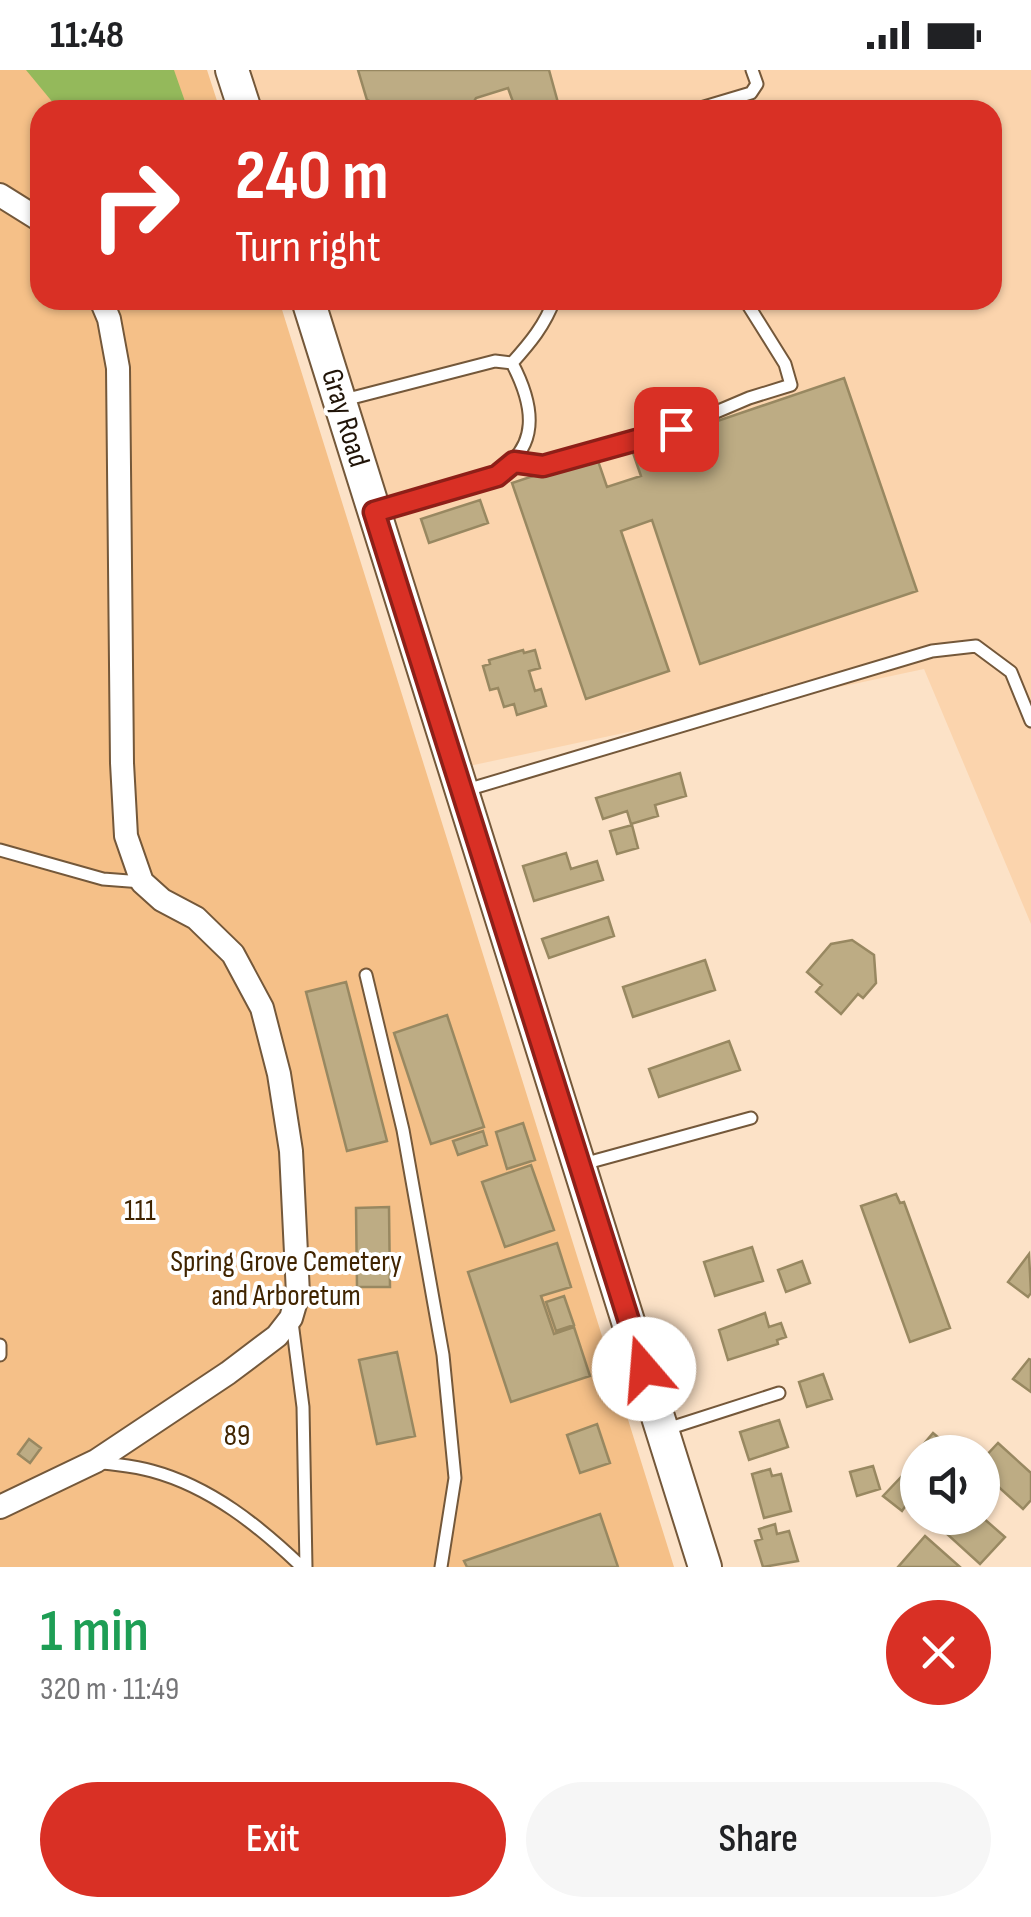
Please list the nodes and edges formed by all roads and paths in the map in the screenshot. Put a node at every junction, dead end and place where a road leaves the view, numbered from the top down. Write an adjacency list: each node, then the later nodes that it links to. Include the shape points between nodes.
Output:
1 (232, 70): 3 (street)
2 (752, 70): 4 (lane, via 757,84 751,93)
3 (242, 100)
4 (728, 100)
5 (0, 195): 6 (street)
6 (30, 214)
7 (105, 310): 18 (street, via 118,368 126,836)
8 (311, 310): 12 (street, Gray Road)
9 (551, 310): 11 (lane)
10 (751, 310): 13 (lane, via 791,385 581,456 543,466)
11 (512, 363): 12 (lane, via 495,361); 13 (lane, via 532,411 528,439)
12 (340, 401): 14 (street, Gray Road)
13 (514, 462): 14 (lane, via 497,476)
14 (374, 512): 16 (street, Gray Road)
15 (1031, 721): 16 (lane, via 1011,672 976,646 932,652)
16 (462, 792): 21 (street, Gray Road)
17 (0, 850): 18 (lane, via 103,879)
18 (142, 882): 22 (street, via 234,954 262,1008 291,1152 298,1294)
19 (366, 975): 30 (lane, via 403,1130 443,1355 456,1478)
20 (751, 1118): 21 (lane)
21 (580, 1165): 26 (street, Gray Road)
22 (291, 1318): 27 (street, via 228,1373); 29 (lane, via 303,1407)
23 (0, 1345): 24 (lane)
24 (0, 1356)
25 (779, 1393): 26 (lane)
26 (663, 1431): 31 (street, Gray Road)
27 (96, 1461): 28 (street); 29 (lane, via 152,1470 207,1492)
28 (0, 1506)
29 (304, 1567)
30 (441, 1567)
31 (705, 1567)

